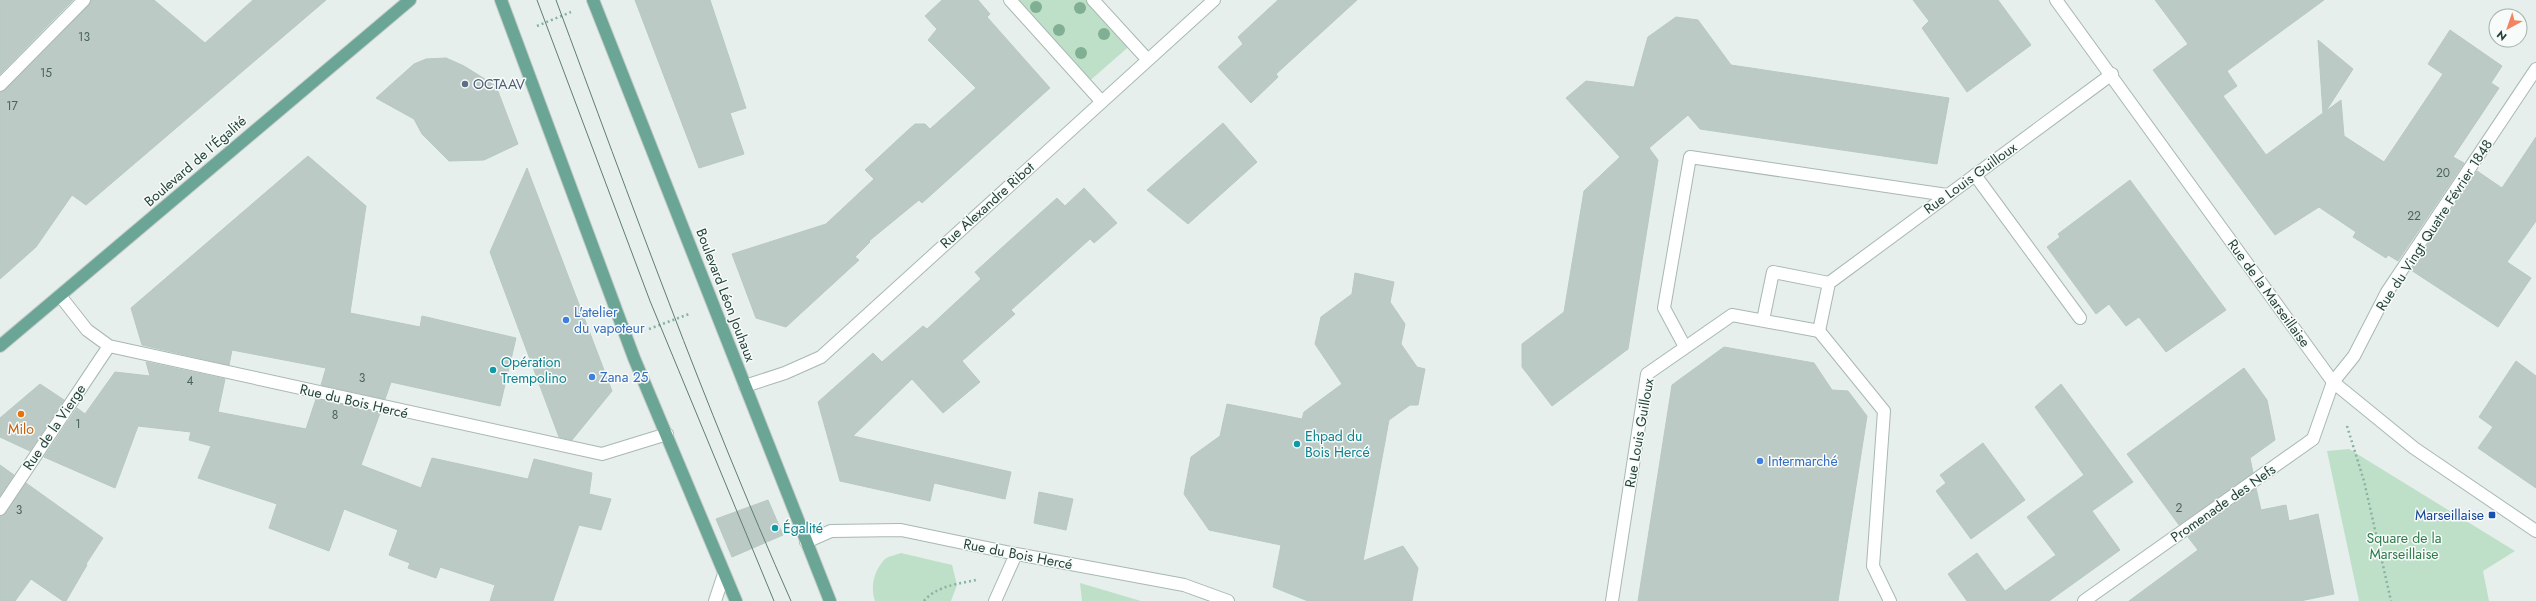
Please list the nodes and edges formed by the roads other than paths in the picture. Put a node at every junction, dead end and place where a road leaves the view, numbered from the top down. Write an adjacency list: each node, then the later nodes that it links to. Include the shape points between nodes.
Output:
1 (84, 0): 12 (street)
2 (410, 0): 17 (main road, Boulevard de l'Égalité, via 249,134)
3 (501, 0): 26 (main road, via 634,358)
4 (1010, 0): 13 (street)
5 (1093, 0): 9 (street)
6 (1214, 0): 9 (street, Rue Alexandre Ribot)
7 (2056, 0): 11 (street, Rue de la Marseillaise)
8 (594, 2): 25 (main road, Boulevard Léon Jouhaux, via 722,322)
9 (1147, 60): 13 (street, Rue Alexandre Ribot)
10 (2536, 69): 24 (street, Rue du Vingt Quatre Février 1848, via 2387,292 2354,356)
11 (2112, 74): 14 (street, Rue Louis Guilloux); 24 (street, Rue de la Marseillaise)
12 (0, 85)
13 (1101, 101): 25 (street, Rue Alexandre Ribot, via 820,357 785,373)
14 (1975, 175): 15 (street, Rue Louis Guilloux); 18 (street)
15 (1947, 195): 16 (street, Rue Louis Guilloux); 23 (street, via 1690,157 1664,308)
16 (1829, 283): 19 (street, via 1773,272); 20 (street)
17 (61, 297): 21 (main road, Boulevard de l'Égalité); 22 (street, Rue du Bois Hercé, via 87,330)
18 (2080, 318)
19 (1763, 320): 20 (street, Rue Louis Guilloux); 23 (street, Rue Louis Guilloux, via 1732,315)
20 (1819, 331): 38 (street, via 1884,411 1872,566)
21 (0, 346)
22 (109, 346): 26 (street, Rue du Bois Hercé, via 602,454); 27 (street, Rue de la Vierge)
23 (1685, 347): 37 (street, Rue Louis Guilloux, via 1647,374)
24 (2333, 382): 28 (street, Rue de la Marseillaise, via 2414,448); 39 (street, Promenade des Nefs, via 2313,439)
25 (745, 386): 29 (main road, Boulevard Léon Jouhaux)
26 (667, 434): 31 (main road)
27 (0, 509)
28 (2536, 531)
29 (806, 542): 30 (street, Rue du Bois Hercé, via 831,531 901,530); 34 (main road, Boulevard Léon Jouhaux)
30 (1016, 554): 35 (street); 36 (street, Rue du Bois Hercé, via 1184,585)
31 (724, 574): 32 (street); 33 (main road)
32 (715, 601)
33 (736, 601)
34 (830, 601)
35 (995, 601)
36 (1228, 601)
37 (1612, 601)
38 (1890, 601)
39 (2084, 601)

